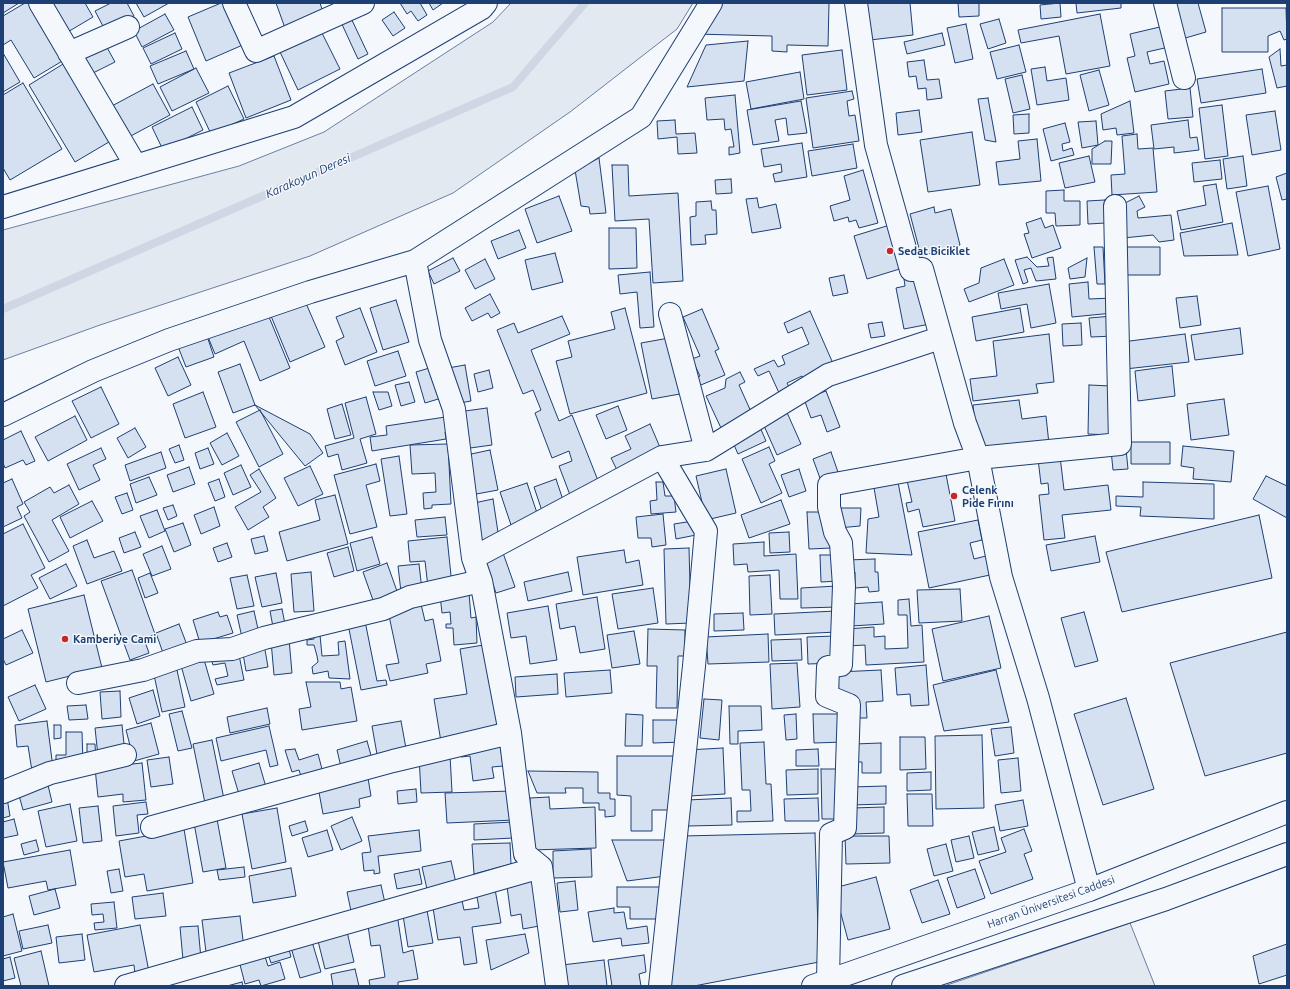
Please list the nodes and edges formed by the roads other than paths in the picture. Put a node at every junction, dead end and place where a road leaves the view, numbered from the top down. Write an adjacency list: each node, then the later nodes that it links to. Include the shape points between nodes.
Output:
1 (40, 3): 9 (street)
2 (234, 3): 3 (street, via 256,51)
3 (363, 3)
4 (486, 3): 11 (street, via 482,8 294,117)
5 (711, 3): 14 (street, via 641,117)
6 (856, 3): 16 (street, via 876,145 911,270 922,269)
7 (1164, 3): 10 (street)
8 (128, 27): 9 (street)
9 (69, 53): 11 (street)
10 (1184, 78)
11 (136, 166): 13 (street)
12 (1115, 206): 20 (street, via 1120,444)
13 (3, 207)
14 (415, 261): 17 (street, via 310,292 169,340 93,371); 21 (street, via 430,340 454,409)
15 (670, 314): 18 (street)
16 (940, 338): 18 (street, via 828,375); 20 (street)
17 (3, 415)
18 (706, 450): 19 (street)
19 (662, 456): 21 (street); 35 (street, via 706,531)
20 (978, 458): 31 (street, via 1000,577 1038,698); 32 (street, via 829,485 829,507 835,532 841,543 844,586 841,665 828,667 827,696 849,706 845,828 831,834)
21 (473, 558): 22 (street)
22 (481, 581): 23 (street, via 410,597 383,608 264,638 232,649 197,650 143,670); 24 (street)
23 (78, 683)
24 (510, 733): 28 (street, via 393,761); 30 (street, via 525,854)
25 (125, 755): 26 (street, via 50,773)
26 (3, 792)
27 (1287, 812): 31 (street, Harran Üniversitesi Caddesi)
28 (152, 827)
29 (1287, 854): 36 (street, via 1166,899)
30 (541, 867): 33 (street); 34 (street)
31 (1089, 890): 32 (street, Harran Üniversitesi Caddesi)
32 (820, 984)
33 (126, 986)
34 (557, 986)
35 (660, 986)
36 (903, 986)

